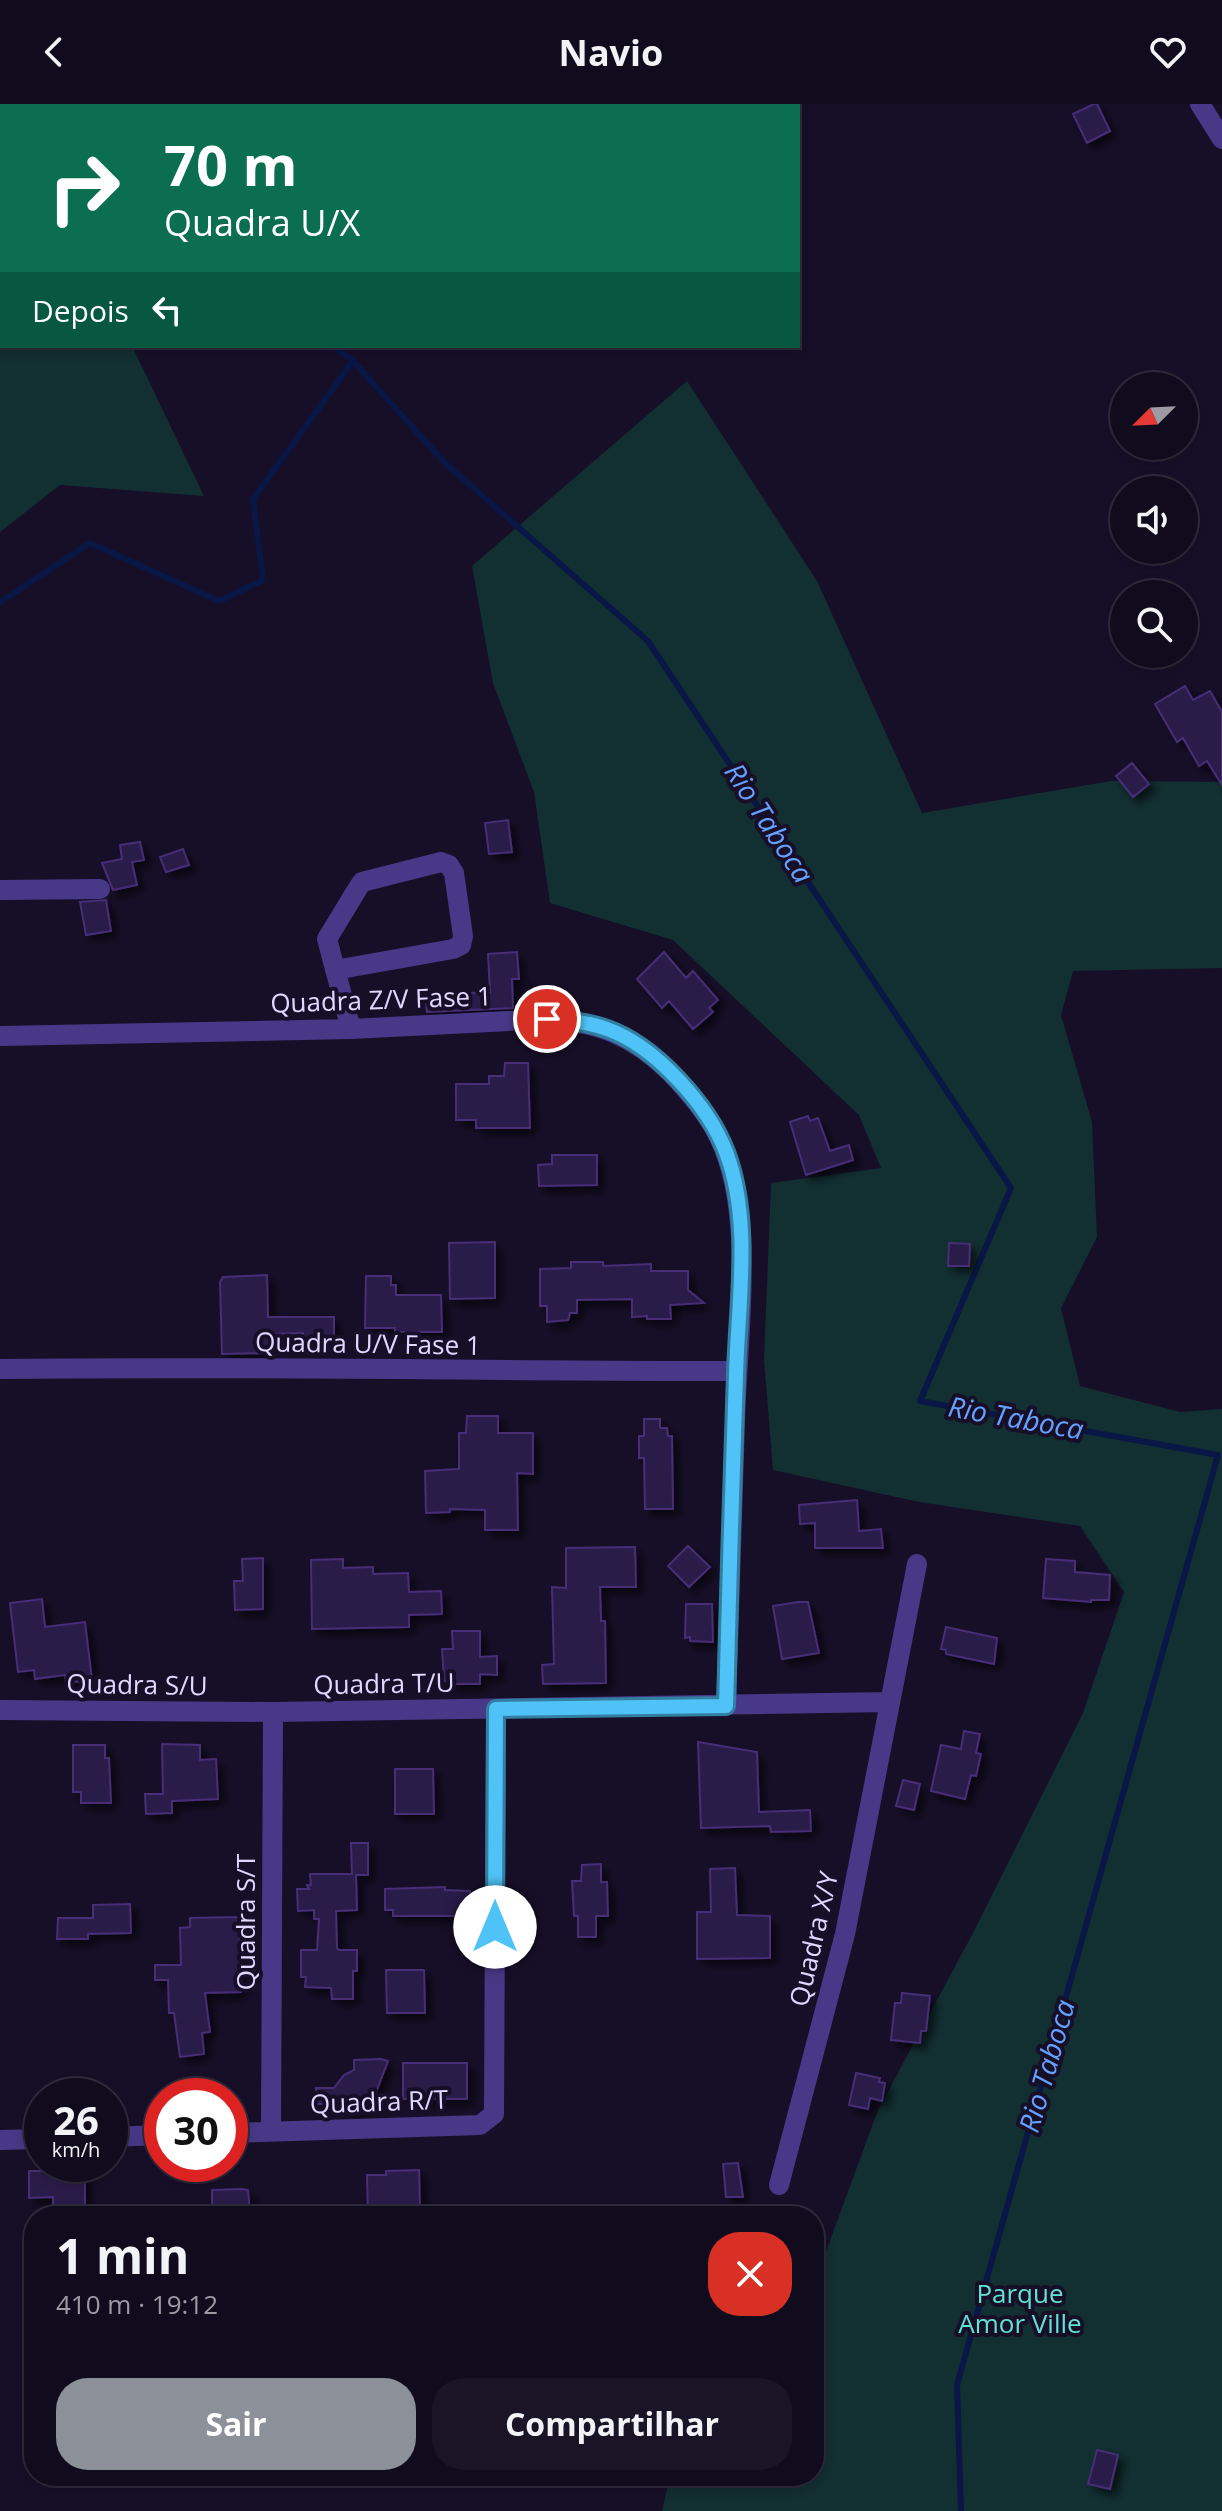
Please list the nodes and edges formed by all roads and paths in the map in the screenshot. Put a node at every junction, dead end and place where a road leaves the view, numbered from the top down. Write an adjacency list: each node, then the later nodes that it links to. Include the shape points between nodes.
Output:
1 (1200, 104): 2 (street)
2 (1222, 139)
3 (100, 889): 4 (street)
4 (0, 890)
5 (335, 970): 5 (street, via 461,945 449,865 441,862 362,882 327,939); 6 (street)
6 (351, 1029): 7 (street, Quadra Z/V Fase 1); 9 (street, Quadra Z/V Fase 1, via 570,1021 607,1029 656,1058 717,1133 739,1200)
7 (0, 1036)
8 (0, 1369): 9 (street, Quadra U/V Fase 1)
9 (736, 1371): 12 (street, Quadra Z/V Fase 1)
10 (917, 1564): 11 (street, Quadra X/Y)
11 (890, 1702): 12 (street, Quadra T/U); 20 (street, Quadra X/Y, via 845,1934)
12 (726, 1706): 13 (street, Quadra T/U)
13 (496, 1709): 15 (street, Quadra T/U); 16 (street, Quadra R/T, via 494,2114 480,2125)
14 (0, 1710): 15 (street, Quadra S/U)
15 (273, 1712): 16 (street, Quadra S/T)
16 (271, 2131): 17 (street, Quadra R/T)
17 (248, 2132)
18 (24, 2139): 19 (street)
19 (0, 2140)
20 (779, 2185)

